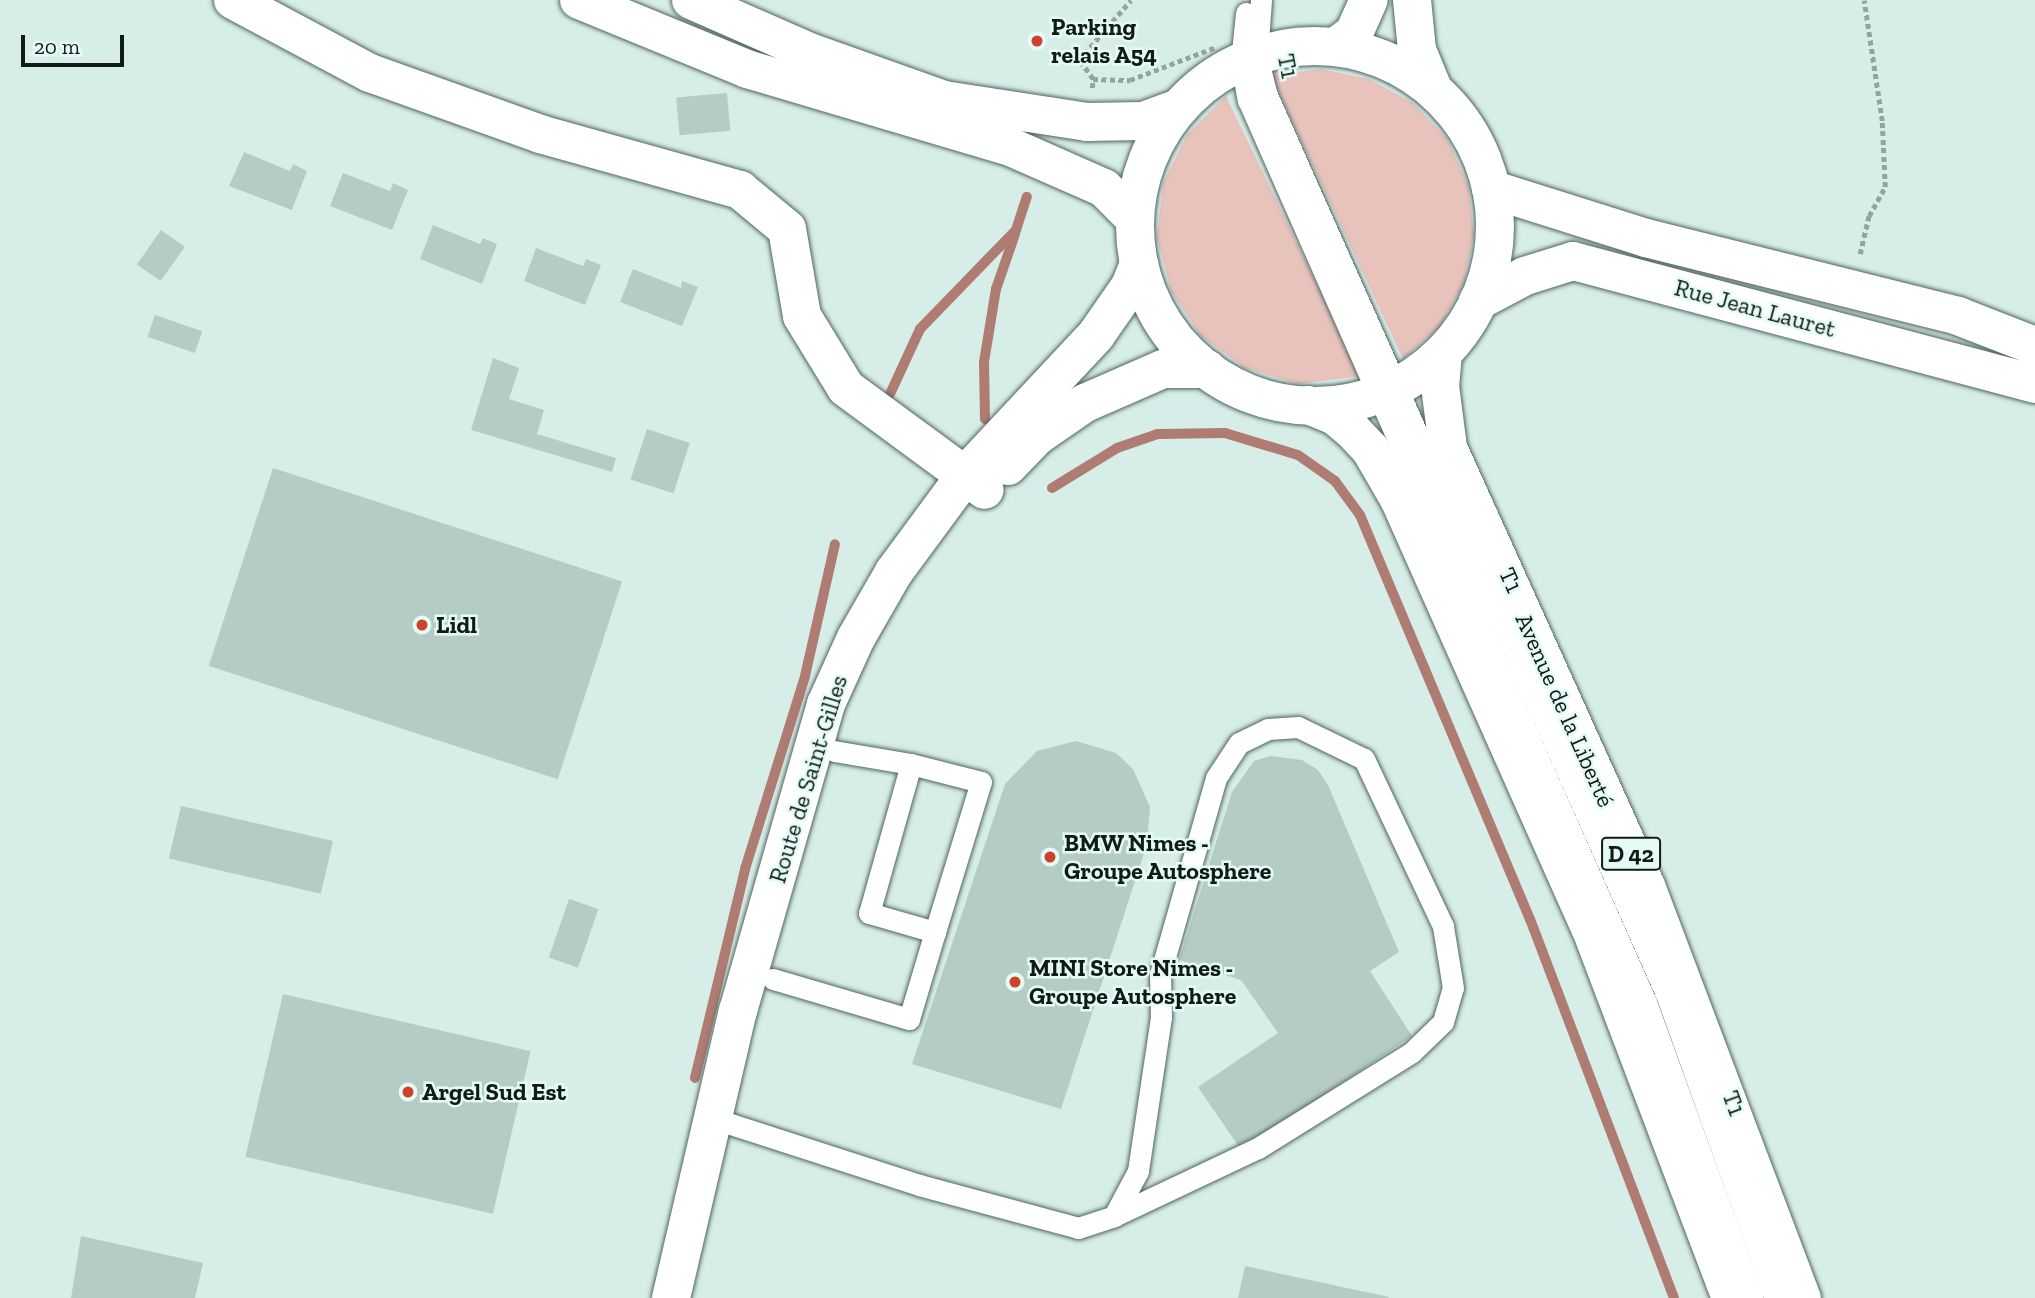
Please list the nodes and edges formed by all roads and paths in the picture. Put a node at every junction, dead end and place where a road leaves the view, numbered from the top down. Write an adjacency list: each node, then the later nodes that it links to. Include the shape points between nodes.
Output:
1 (233, 0): 27 (main road, via 370,73 540,134 740,190 788,229 802,316 846,388)
2 (579, 0): 17 (main road, via 747,69 1013,148 1104,188)
3 (691, 0): 15 (main road, via 835,62 944,100 1087,122 1143,121)
4 (1130, 0): 12 (path, via 1079,60)
5 (1247, 0): 11 (lane, T1 / T1)
6 (1261, 0): 11 (lane, T1 / T1)
7 (1369, 0): 10 (main road, via 1354,33)
8 (1412, 0): 13 (main road, via 1417,50)
9 (1864, 0): 19 (path, via 1882,121 1885,187 1869,216 1864,245)
10 (1335, 47): 11 (main road); 13 (main road, via 1388,61)
11 (1238, 55): 12 (path, via 1130,80); 15 (main road); 25 (lane, T1 / T1, via 1248,100)
12 (1093, 79): 14 (path)
13 (1434, 91): 16 (main road, via 1476,146)
14 (1090, 99)
15 (1178, 108): 17 (main road, via 1143,171)
16 (1491, 189): 19 (main road, Rue Jean Lauret, via 1646,238); 20 (main road, via 1494,246)
17 (1134, 218): 18 (main road)
18 (1139, 264): 23 (main road, via 1167,329); 27 (main road, Route de Saint-Gilles, via 1130,286 1096,335)
19 (1845, 286): 21 (main road, Rue Jean Lauret, via 1958,316)
20 (1478, 301): 22 (main road); 24 (main road, Rue Jean Lauret, via 1525,276 1573,261)
21 (2035, 346)
22 (1443, 353): 25 (main road); 39 (main road, Avenue de la Liberté / D 42, via 1440,386 1448,448 1646,886)
23 (1206, 369): 26 (main road, via 1244,391); 27 (main road, Route de Saint-Gilles, via 1163,369 1085,403)
24 (2035, 384)
25 (1387, 391): 26 (main road); 37 (lane, T1 / T1, via 1646,1002); 38 (lane, T1 / T1, via 1666,994)
26 (1308, 405): 36 (main road, D 42, via 1335,416 1353,431 1370,449 1399,499 1590,927)
27 (976, 481): 28 (main road, Route de Saint-Gilles, via 881,642 846,711); 32 (main road, Route de Saint-Gilles, via 894,572 856,638 826,704)
28 (834, 751): 29 (lane); 31 (main road, Route de Saint-Gilles)
29 (911, 764): 30 (lane, via 869,913); 30 (lane, via 981,782)
30 (935, 932): 31 (lane, via 909,1019)
31 (773, 979): 32 (main road, Route de Saint-Gilles)
32 (724, 1122): 33 (lane, via 1038,1220 1078,1228); 34 (main road, Route de Saint-Gilles); 35 (main road, Route de Saint-Gilles)
33 (1114, 1216): 33 (lane, via 1258,1148 1412,1052 1443,1022 1453,988 1443,926 1364,759 1298,727 1268,729 1239,743 1216,778 1160,974 1161,1017 1138,1171)
34 (671, 1298)
35 (696, 1298)
36 (1731, 1298)
37 (1753, 1298)
38 (1775, 1298)
39 (1802, 1298)

